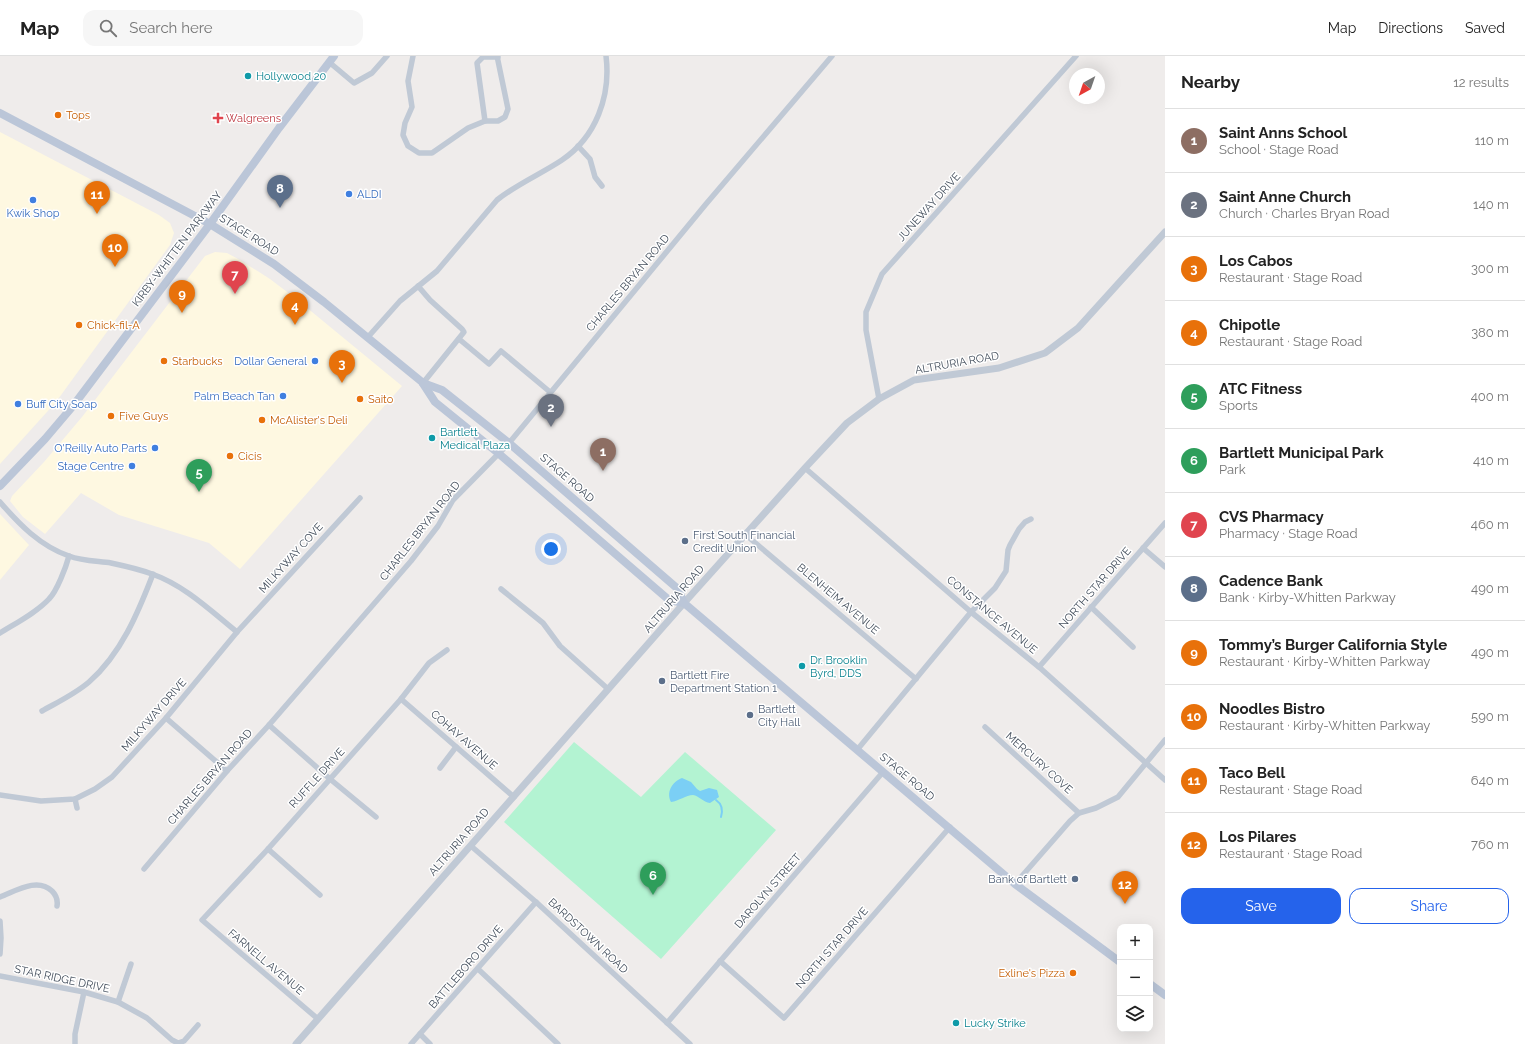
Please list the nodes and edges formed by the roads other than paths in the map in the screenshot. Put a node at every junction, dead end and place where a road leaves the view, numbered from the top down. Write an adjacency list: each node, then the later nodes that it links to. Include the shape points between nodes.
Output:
1 (387, 56): 7 (street, via 372,73 354,83)
2 (413, 56): 9 (street, via 408,81 412,107 403,135 408,146 419,153 432,153 468,128)
3 (606, 56): 10 (street, via 608,78 601,109)
4 (832, 56): 18 (street, CHARLES BRYAN ROAD)
5 (1076, 56): 19 (street, JUNEWAY DRIVE, via 882,274 866,312 866,330)
6 (498, 57): 9 (street, via 483,57 477,63); 9 (street, via 508,109 505,117 498,121)
7 (331, 59): 12 (main road, KIRBY-WHITTEN PARKWAY)
8 (0, 113): 12 (main road, STAGE ROAD)
9 (485, 121)
10 (578, 146): 11 (street, via 590,159 595,177); 14 (street, via 563,159 497,200 444,263)
11 (602, 186)
12 (210, 224): 15 (main road, STAGE ROAD, via 274,264); 23 (main road, KIRBY-WHITTEN PARKWAY, via 68,412)
13 (1165, 232): 19 (street, ALTRURIA ROAD, via 1078,328 1045,353 999,368 914,380)
14 (418, 286): 15 (street, via 395,306); 16 (street, via 462,329 464,332)
15 (368, 337): 17 (main road, STAGE ROAD)
16 (459, 339): 17 (street); 18 (street, via 489,364 501,351)
17 (423, 383): 20 (main road, STAGE ROAD, via 442,390); 21 (main road, STAGE ROAD, via 435,402)
18 (550, 392): 20 (street, CHARLES BRYAN ROAD)
19 (879, 399): 22 (street, ALTRURIA ROAD, via 847,423)
20 (509, 443): 21 (street, CHARLES BRYAN ROAD); 26 (main road, STAGE ROAD)
21 (498, 453): 29 (main road, STAGE ROAD); 49 (street, CHARLES BRYAN ROAD, via 453,500 438,526 411,561)
22 (805, 468): 30 (street, ALTRURIA ROAD); 38 (street, CONSTANCE AVENUE)
23 (0, 486)
24 (360, 498): 39 (street, MILKYWAY COVE)
25 (0, 502): 32 (street, via 31,534)
26 (594, 516): 29 (main road); 36 (main road, STAGE ROAD, via 678,589)
27 (1032, 519): 38 (street, via 1019,529 1010,545 1006,570 995,588)
28 (1165, 523): 31 (street, NORTH STAR DRIVE)
29 (585, 528): 36 (main road, STAGE ROAD, via 669,600)
30 (746, 535): 36 (street, ALTRURIA ROAD); 44 (street, BLENHEIM AVENUE)
31 (1143, 548): 33 (street); 37 (street, NORTH STAR DRIVE)
32 (68, 556): 34 (street, via 133,567); 40 (street, via 65,569 50,598)
33 (1165, 567)
34 (153, 574): 39 (street, via 169,581); 47 (street, via 125,638 108,662 89,682 63,700)
35 (501, 589): 45 (street, via 542,623 560,646)
36 (684, 603): 45 (street, ALTRURIA ROAD); 53 (main road, STAGE ROAD)
37 (1091, 607): 41 (street); 43 (street, NORTH STAR DRIVE)
38 (971, 612): 43 (street, CONSTANCE AVENUE); 44 (street)
39 (237, 632): 48 (street, MILKYWAY DRIVE)
40 (0, 634)
41 (1133, 647)
42 (447, 650): 46 (street, RUFFLE DRIVE, via 429,663)
43 (1040, 667): 54 (street, CONSTANCE AVENUE)
44 (916, 679): 53 (street)
45 (608, 689): 61 (street, ALTRURIA ROAD)
46 (401, 699): 52 (street, COHAY AVENUE); 58 (street, RUFFLE DRIVE)
47 (42, 710)
48 (166, 718): 56 (street); 62 (street, MILKYWAY DRIVE, via 112,777)
49 (269, 725): 56 (street, CHARLES BRYAN ROAD); 58 (street)
50 (985, 727): 64 (street, MERCURY COVE)
51 (1165, 740): 54 (street)
52 (456, 747): 55 (street); 61 (street, COHAY AVENUE)
53 (857, 750): 57 (main road, STAGE ROAD)
54 (1146, 763): 59 (street, CONSTANCE AVENUE); 64 (street, via 1118,797)
55 (440, 768)
56 (227, 772): 69 (street, CHARLES BRYAN ROAD)
57 (883, 772): 66 (main road, STAGE ROAD); 79 (street, DAROLYN STREET)
58 (330, 779): 65 (street); 68 (street, RUFFLE DRIVE)
59 (1165, 780)
60 (0, 795): 62 (street, MILKYWAY DRIVE, via 41,801)
61 (514, 797): 67 (street, ALTRURIA ROAD)
62 (75, 799): 63 (street)
63 (77, 808)
64 (1079, 813): 70 (street)
65 (376, 817)
66 (950, 827): 70 (main road, STAGE ROAD); 79 (street, NORTH STAR DRIVE, via 784,1018)
67 (470, 846): 73 (street, BARDSTOWN ROAD); 87 (street, ALTRURIA ROAD)
68 (268, 849): 71 (street); 75 (street, RUFFLE DRIVE)
69 (144, 869)
70 (1015, 884): 78 (main road, STAGE ROAD)
71 (320, 895)
72 (0, 897): 74 (street, via 39,884 54,893)
73 (536, 902): 81 (street, BATTLEBORO DRIVE); 88 (street, BARDSTOWN ROAD)
74 (57, 906)
75 (202, 920): 87 (street, FARNELL AVENUE)
76 (0, 921): 77 (street)
77 (0, 954)
78 (1117, 960)
79 (720, 961): 88 (street, DAROLYN STREET)
80 (131, 964): 86 (street)
81 (478, 969): 90 (street, BATTLEBORO DRIVE); 96 (street)
82 (0, 976): 84 (street, STAR RIDGE DRIVE)
83 (1153, 986): 85 (main road)
84 (84, 992): 86 (street, STAR RIDGE DRIVE); 92 (street)
85 (1165, 995)
86 (118, 1002): 91 (street, STAR RIDGE DRIVE, via 147,1018)
87 (318, 1019): 93 (street, ALTRURIA ROAD)
88 (667, 1022): 97 (street, BARDSTOWN ROAD)
89 (198, 1025): 91 (street, STAR RIDGE DRIVE, via 184,1041)
90 (420, 1034): 94 (street, BATTLEBORO DRIVE); 95 (street)
91 (178, 1043)
92 (75, 1044)
93 (296, 1044)
94 (412, 1044)
95 (430, 1044)
96 (558, 1044)
97 (690, 1044)

